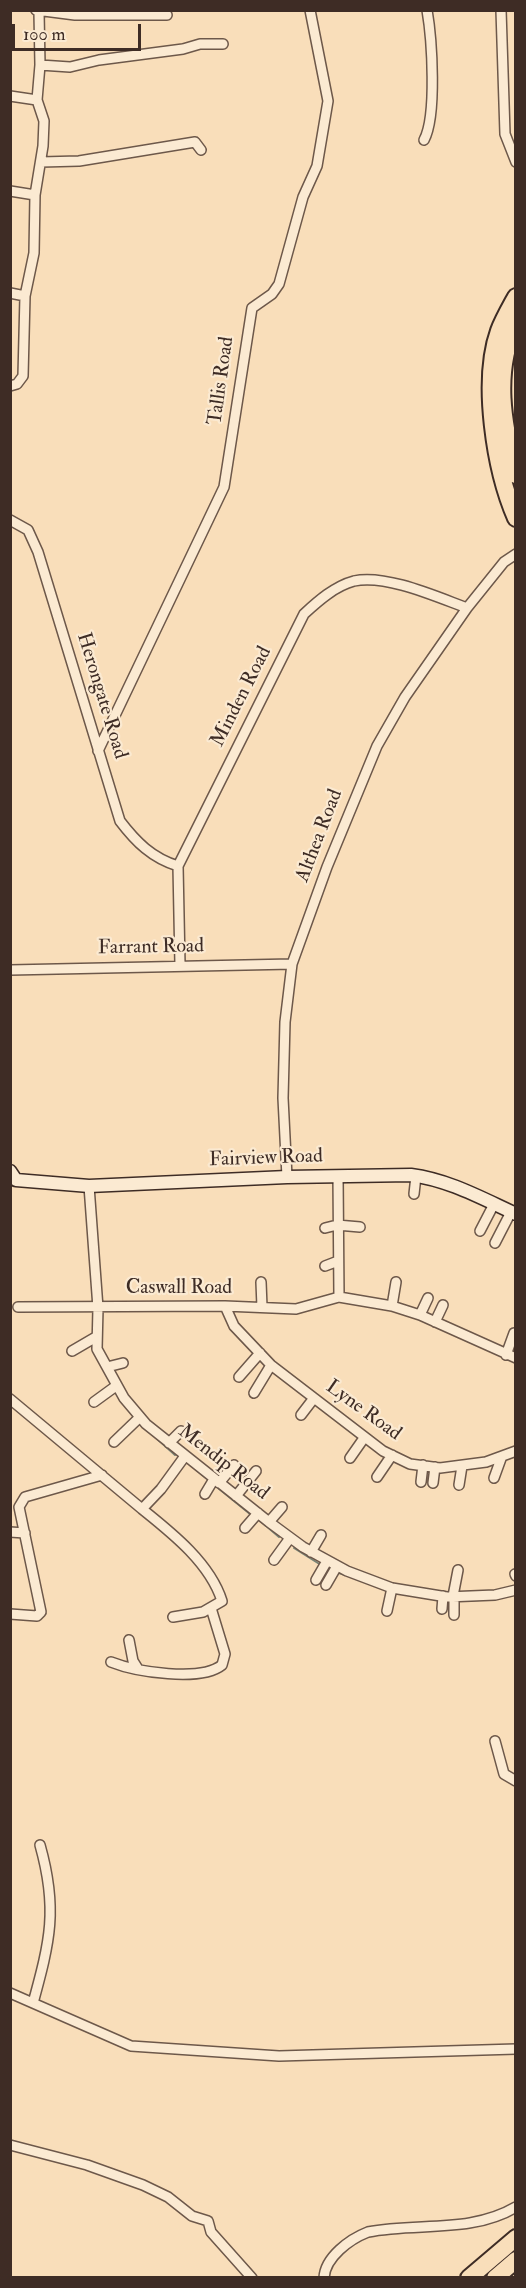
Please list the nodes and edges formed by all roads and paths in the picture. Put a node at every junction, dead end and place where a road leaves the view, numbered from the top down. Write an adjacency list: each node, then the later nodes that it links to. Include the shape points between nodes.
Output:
1 (310, 10): 26 (street, Tallis Road, via 328,101 317,166 303,197 279,284 252,308 224,487)
2 (427, 10): 10 (street, via 432,84 429,130)
3 (501, 10): 13 (street, via 505,134)
4 (37, 11): 5 (street); 7 (street)
5 (167, 15)
6 (223, 44): 7 (street, via 200,44 70,67)
7 (40, 64): 9 (street)
8 (10, 96): 9 (street)
9 (37, 100): 12 (street, via 44,121)
10 (424, 140)
11 (201, 150): 12 (street, via 195,142 80,161)
12 (40, 162): 15 (street)
13 (516, 162)
14 (10, 191): 15 (street)
15 (35, 195): 17 (street, via 34,253)
16 (10, 293): 17 (street)
17 (25, 296): 20 (street, via 24,376)
18 (516, 297): 22 (highway, via 499,332 490,395 505,489)
19 (516, 323): 21 (highway, via 503,356 502,374 504,419)
20 (10, 386)
21 (516, 475)
22 (516, 518)
23 (10, 520): 26 (street, Herongate Road, via 28,530 38,552)
24 (516, 554): 25 (street, Althea Road, via 504,562)
25 (467, 608): 27 (street, Minden Road, via 380,581 354,581 323,597 304,614); 28 (street, Althea Road, via 405,697 377,746)
26 (98, 751): 27 (street, Herongate Road, via 120,821 138,844)
27 (178, 866): 29 (street, Minden Road)
28 (292, 964): 29 (street, Farrant Road); 33 (street, Althea Road, via 285,1022 283,1098)
29 (180, 965): 30 (street, Farrant Road)
30 (10, 970)
31 (338, 1176): 32 (main road, Fairview Road); 33 (main road, Fairview Road); 39 (street)
32 (416, 1176): 36 (street); 37 (main road, Fairview Road, via 459,1187)
33 (287, 1177): 35 (main road, Fairview Road)
34 (12, 1178): 35 (main road, Fairview Road)
35 (89, 1186): 55 (street, Mendip Road)
36 (414, 1194)
37 (494, 1204): 38 (main road, Fairview Road); 42 (street)
38 (513, 1213): 43 (street)
39 (337, 1225): 40 (street); 41 (street); 44 (street)
40 (360, 1227)
41 (325, 1228)
42 (480, 1231)
43 (495, 1243)
44 (338, 1261): 45 (street); 48 (street)
45 (325, 1266)
46 (261, 1282): 54 (street)
47 (396, 1282): 52 (street)
48 (339, 1297): 52 (street); 54 (street, Caswall Road, via 296,1309)
49 (428, 1298): 56 (street)
50 (443, 1305): 57 (street)
51 (225, 1306): 54 (street, Caswall Road); 55 (street, Caswall Road); 61 (street, Lyne Road, via 234,1326)
52 (392, 1306): 56 (street)
53 (18, 1307): 55 (street, Caswall Road)
54 (262, 1307)
55 (98, 1308): 59 (street, Mendip Road)
56 (420, 1315): 57 (street)
57 (435, 1322): 62 (street)
58 (514, 1333): 62 (street)
59 (96, 1337): 60 (street); 66 (street, Mendip Road, via 97,1349)
60 (72, 1351)
61 (260, 1353): 65 (street, Lyne Road); 67 (street)
62 (506, 1354): 63 (street)
63 (516, 1358)
64 (123, 1363): 66 (street)
65 (271, 1365): 69 (street); 70 (street, Lyne Road)
66 (107, 1367): 68 (street, Mendip Road)
67 (238, 1377)
68 (116, 1386): 72 (street); 74 (street, Mendip Road)
69 (254, 1393)
70 (314, 1398): 73 (street); 76 (street, Lyne Road)
71 (10, 1399): 89 (street)
72 (94, 1402)
73 (301, 1415)
74 (140, 1417): 77 (street); 78 (street, Mendip Road)
75 (181, 1431): 78 (street)
76 (364, 1438): 80 (street, Lyne Road); 83 (street)
77 (114, 1442)
78 (169, 1443): 81 (street, Mendip Road)
79 (516, 1451): 82 (street, Lyne Road)
80 (392, 1455): 85 (street, Lyne Road, via 410,1464); 90 (street)
81 (185, 1456): 92 (street, Mendip Road); 99 (street)
82 (502, 1456): 87 (street, Lyne Road); 91 (street)
83 (350, 1458)
84 (234, 1464): 92 (street)
85 (423, 1465): 86 (street, Lyne Road); 93 (street)
86 (435, 1467): 87 (street, Lyne Road); 94 (street)
87 (462, 1467): 95 (street)
88 (256, 1471): 97 (street)
89 (102, 1475): 99 (street); 104 (street, via 25,1497 19,1507)
90 (377, 1476)
91 (494, 1478)
92 (217, 1481): 96 (street); 97 (street, Mendip Road)
93 (421, 1482)
94 (433, 1483)
95 (459, 1485)
96 (206, 1494)
97 (236, 1496): 100 (street, Mendip Road)
98 (282, 1507): 101 (street)
99 (142, 1509): 117 (street, via 207,1570 222,1601)
100 (258, 1513): 101 (street, Mendip Road); 102 (street)
101 (269, 1522): 106 (street, Mendip Road)
102 (245, 1528)
103 (10, 1532): 104 (street)
104 (26, 1533): 120 (street, via 41,1612 37,1616)
105 (321, 1535): 107 (street)
106 (290, 1538): 107 (street, Mendip Road); 108 (street)
107 (311, 1552): 109 (street, Mendip Road)
108 (274, 1560)
109 (327, 1561): 110 (street, Mendip Road); 112 (street)
110 (337, 1566): 113 (street); 114 (street, Mendip Road)
111 (458, 1570): 116 (street)
112 (316, 1580)
113 (327, 1585)
114 (393, 1588): 116 (street, Mendip Road); 119 (street)
115 (516, 1590): 116 (street, Mendip Road, via 495,1595)
116 (450, 1596): 118 (street); 121 (street)
117 (211, 1608): 122 (street); 125 (street, via 225,1654 222,1665 213,1672 198,1674)
118 (442, 1609)
119 (387, 1611)
120 (10, 1614)
121 (454, 1615)
122 (173, 1617)
123 (129, 1640): 125 (street)
124 (111, 1662): 125 (street)
125 (138, 1669)
126 (495, 1741): 127 (street, via 504,1774)
127 (516, 1781)
128 (40, 1845): 130 (street, via 50,1885 51,1924)
129 (10, 1993): 130 (street)
130 (33, 2003): 131 (street, via 131,2046 279,2056)
131 (516, 2049)
132 (10, 2145): 136 (street, via 87,2165 168,2197 192,2216 207,2221 210,2232)
133 (516, 2207): 137 (street, via 454,2226 357,2236 332,2258)
134 (516, 2238): 138 (highway)
135 (516, 2260): 139 (highway)
136 (252, 2277)
137 (324, 2277)
138 (469, 2277)
139 (495, 2277)

